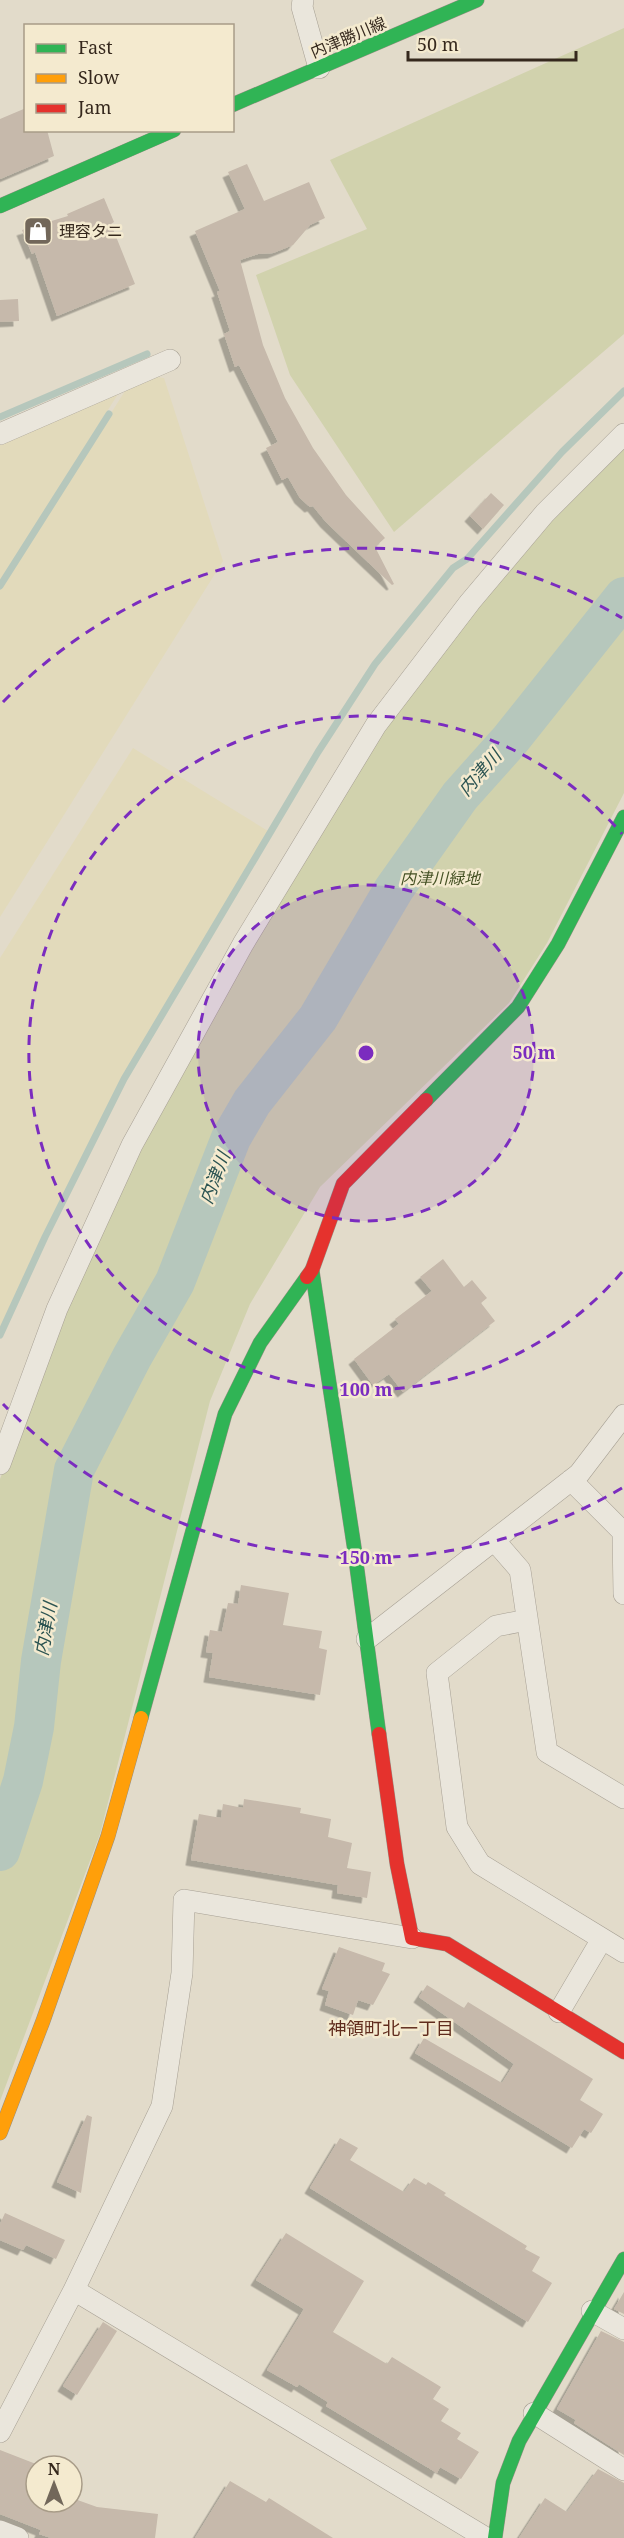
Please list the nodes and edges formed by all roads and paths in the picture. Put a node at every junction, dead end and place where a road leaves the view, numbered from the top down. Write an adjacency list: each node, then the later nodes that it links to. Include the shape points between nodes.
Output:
1 (303, 0): 3 (street)
2 (477, 0): 3 (street, 内津勝川線)
3 (319, 68): 4 (street, 内津勝川線)
4 (234, 104)
5 (169, 132): 6 (street)
6 (0, 206)
7 (170, 360): 8 (street)
8 (0, 434)
9 (624, 434): 13 (street, via 545,513 470,602 376,725 351,765 243,944 132,1145 57,1309)
10 (624, 816): 11 (street, via 558,944 518,1007 343,1184)
11 (312, 1270): 18 (street); 25 (street, via 260,1343 225,1414 108,1836)
12 (624, 1415): 14 (street)
13 (0, 1464)
14 (571, 1480): 15 (street); 16 (street, via 623,1532)
15 (494, 1540): 17 (street, via 520,1570); 18 (street)
16 (624, 1594)
17 (527, 1620): 19 (street, via 547,1752); 21 (street, via 496,1626 437,1672 456,1827 480,1864)
18 (367, 1638): 20 (street, via 389,1820)
19 (624, 1798)
20 (412, 1938): 23 (street, via 447,1944); 27 (street, via 184,1900 182,1973 162,2106)
21 (602, 1939): 22 (street); 23 (street)
22 (624, 1952)
23 (559, 2012): 24 (street)
24 (624, 2052)
25 (0, 2133)
26 (624, 2259): 28 (street)
27 (74, 2290): 31 (street); 35 (street)
28 (592, 2311): 29 (street); 30 (street)
29 (624, 2329)
30 (534, 2413): 32 (street); 36 (street, via 503,2484)
31 (0, 2432)
32 (624, 2470)
33 (0, 2531): 34 (street)
34 (18, 2538)
35 (486, 2538)
36 (495, 2538)

